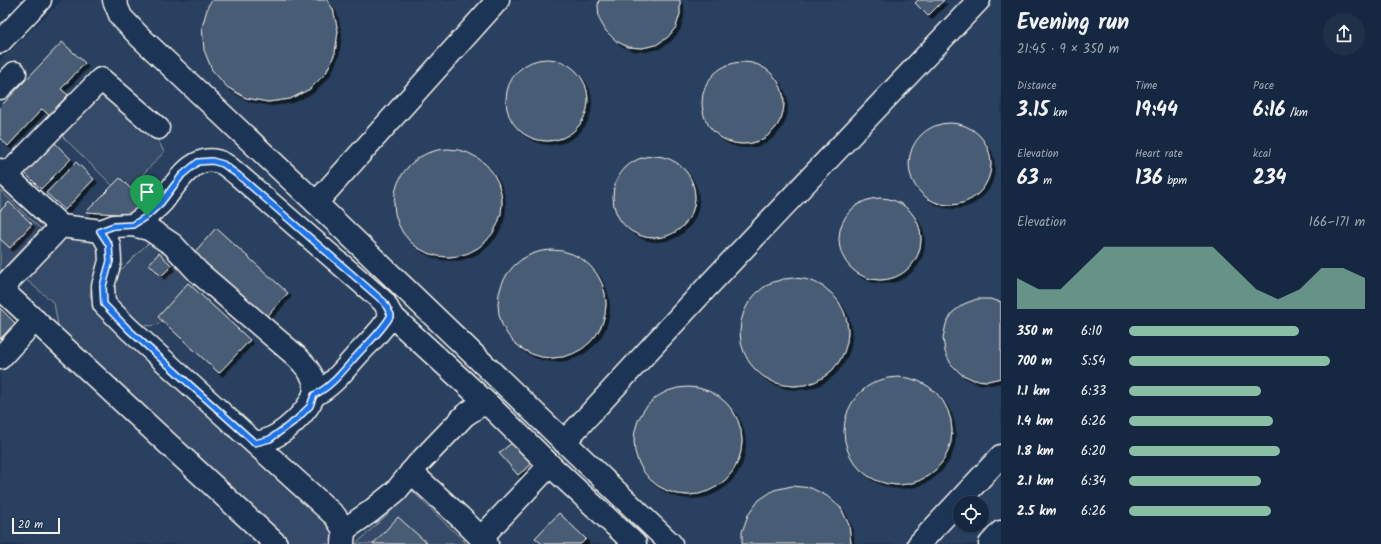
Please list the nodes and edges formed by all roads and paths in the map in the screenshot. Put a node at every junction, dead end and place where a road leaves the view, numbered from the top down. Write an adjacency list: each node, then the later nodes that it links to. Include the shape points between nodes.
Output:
1 (40, 0): 5 (lane)
2 (114, 0): 10 (lane, via 121,17 139,36)
3 (498, 0): 10 (lane)
4 (979, 0): 20 (lane)
5 (0, 42)
6 (15, 72): 7 (lane)
7 (0, 88)
8 (158, 128): 9 (lane, via 101,79)
9 (3, 173): 12 (lane)
10 (316, 203): 20 (lane)
11 (133, 225): 13 (lane, via 114,226); 15 (lane, via 161,203 182,175 198,162 212,161 223,164 384,302); 18 (lane, via 149,229 173,245 198,272 296,356 308,368 315,382)
12 (61, 226): 13 (lane); 14 (lane)
13 (100, 231): 21 (lane, via 109,245 110,261 103,286 104,304 129,330)
14 (1, 288): 16 (lane)
15 (391, 315): 18 (lane, via 380,333 336,378); 19 (lane)
16 (35, 320): 17 (lane); 28 (lane)
17 (0, 358)
18 (314, 395): 21 (lane, via 310,406 296,420 270,439)
19 (490, 406): 23 (lane); 24 (lane, via 480,405 465,415)
20 (564, 442): 30 (lane)
21 (255, 443): 26 (lane, via 335,516)
22 (1001, 456): 31 (lane)
23 (550, 465): 27 (lane); 29 (lane)
24 (411, 472): 26 (lane, via 396,490); 27 (lane)
25 (1001, 532): 32 (lane)
26 (343, 537)
27 (484, 541)
28 (276, 544)
29 (635, 544)
30 (670, 544)
31 (919, 544)
32 (990, 544)

